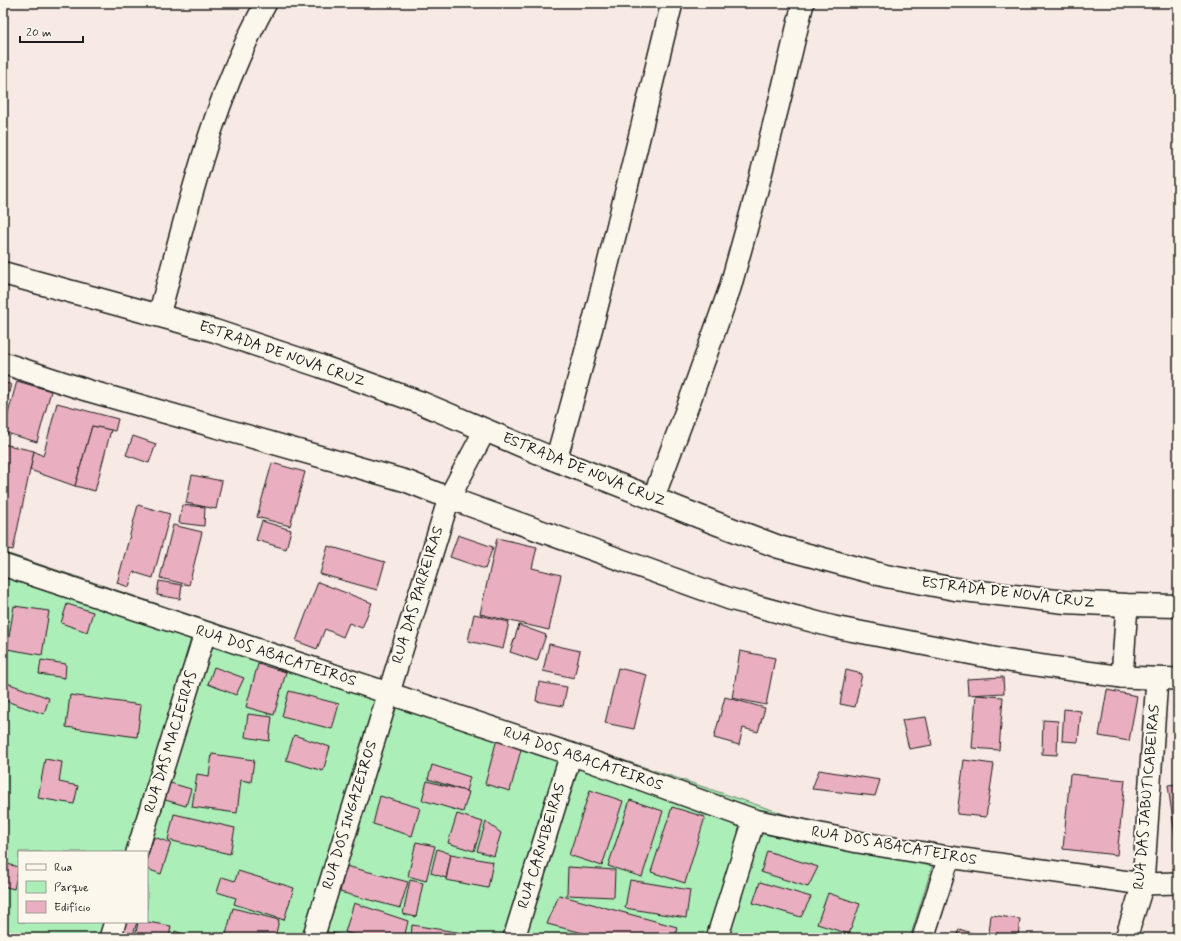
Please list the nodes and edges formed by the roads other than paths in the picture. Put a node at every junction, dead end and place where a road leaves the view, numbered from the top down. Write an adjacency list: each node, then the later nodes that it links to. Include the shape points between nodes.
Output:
1 (266, 3): 5 (street, via 221,100 198,170)
2 (672, 3): 8 (street, via 580,377)
3 (803, 3): 10 (street, via 784,87 730,288)
4 (3, 273): 5 (main road, ESTRADA DE NOVA CRUZ)
5 (159, 315): 7 (main road, ESTRADA DE NOVA CRUZ, via 320,366 419,402)
6 (3, 363): 9 (street, via 86,390 406,481)
7 (485, 430): 8 (main road, ESTRADA DE NOVA CRUZ); 9 (street, RUA DAS PARREIRAS)
8 (556, 460): 10 (main road, ESTRADA DE NOVA CRUZ)
9 (448, 498): 15 (street, via 723,597 834,627 1009,661); 18 (street, RUA DAS PARREIRAS)
10 (653, 499): 12 (main road, ESTRADA DE NOVA CRUZ, via 780,547 886,576 955,589 1065,602)
11 (3, 565): 14 (street, RUA DOS ABACATEIROS)
12 (1127, 606): 13 (main road, ESTRADA DE NOVA CRUZ); 15 (street)
13 (1178, 606)
14 (205, 633): 18 (street, RUA DOS ABACATEIROS); 21 (street, RUA DAS MACIEIRAS)
15 (1122, 677): 16 (street)
16 (1157, 679): 17 (street); 24 (street, RUA DAS JABUTICABEIRAS)
17 (1178, 679)
18 (388, 693): 19 (street, RUA DOS ABACATEIROS); 27 (street, RUA DOS INGAZEIROS)
19 (571, 754): 20 (street, RUA DOS ABACATEIROS); 28 (street, RUA CARNIBEIRAS)
20 (754, 820): 22 (street, RUA DOS ABACATEIROS, via 858,842); 29 (street)
21 (137, 851)
22 (949, 856): 24 (street, RUA DOS ABACATEIROS); 30 (street)
23 (1178, 883): 24 (street, RUA DOS ABACATEIROS)
24 (1143, 884): 31 (street, RUA DAS JABUTICABEIRAS)
25 (115, 923): 26 (street)
26 (110, 938)
27 (313, 938)
28 (514, 938)
29 (717, 938)
30 (923, 938)
31 (1126, 938)

